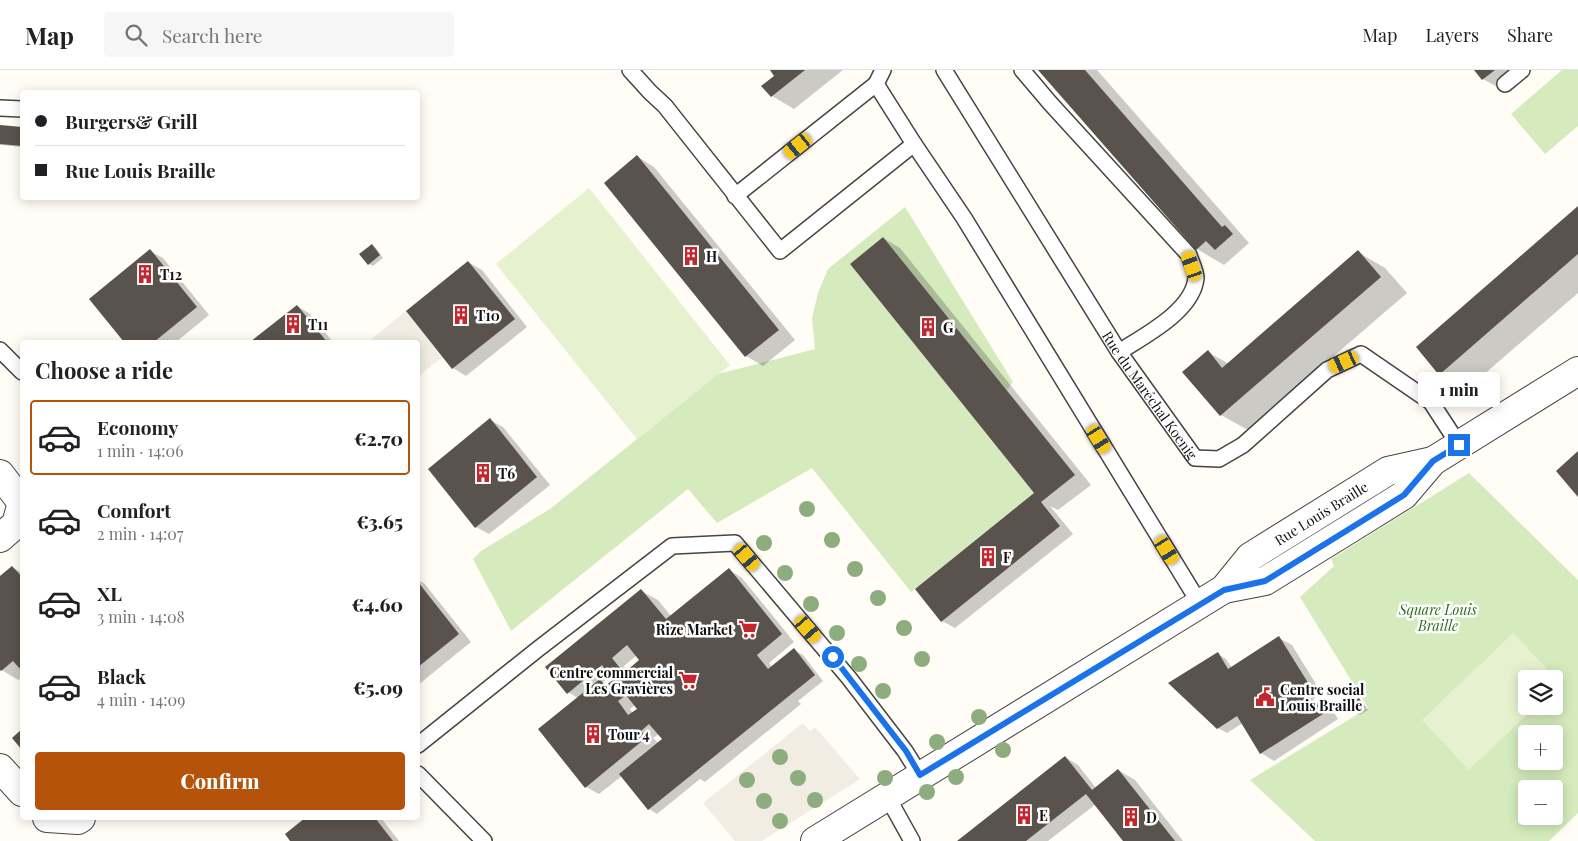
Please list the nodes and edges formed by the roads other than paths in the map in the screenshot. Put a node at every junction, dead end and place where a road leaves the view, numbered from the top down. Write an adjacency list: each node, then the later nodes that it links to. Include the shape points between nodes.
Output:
1 (630, 70): 11 (lane, via 665,106)
2 (883, 70): 6 (lane)
3 (944, 70): 13 (lane, Rue du Maréchal Koenig)
4 (1022, 70): 13 (lane, via 1189,256 1196,277 1189,300 1167,321)
5 (1522, 70): 7 (lane)
6 (876, 84): 10 (lane); 11 (lane)
7 (1505, 84)
8 (0, 108): 9 (lane)
9 (20, 109)
10 (914, 144): 11 (lane, via 780,251); 21 (lane, via 964,218)
11 (735, 196)
12 (0, 350): 14 (lane)
13 (1118, 352): 16 (lane, Rue du Maréchal Koenig, via 1195,458 1219,459 1243,445 1327,370 1361,354 1431,402)
14 (20, 370)
15 (1578, 371): 16 (street, Rue Louis Braille)
16 (1459, 445): 21 (street, Rue Louis Braille, via 1433,461 1404,495 1265,581 1224,590)
17 (0, 474): 18 (street)
18 (20, 500)
19 (20, 509): 20 (street)
20 (13, 529)
21 (1200, 604): 24 (street, Rue Louis Braille)
22 (420, 743): 24 (lane, via 672,546 735,543 833,657 906,751)
23 (0, 768): 26 (street)
24 (920, 775): 27 (street, Rue Louis Braille)
25 (420, 776): 28 (lane)
26 (20, 790)
27 (887, 796): 29 (street, Rue Louis Braille); 30 (lane)
28 (484, 841)
29 (815, 841)
30 (912, 841)

